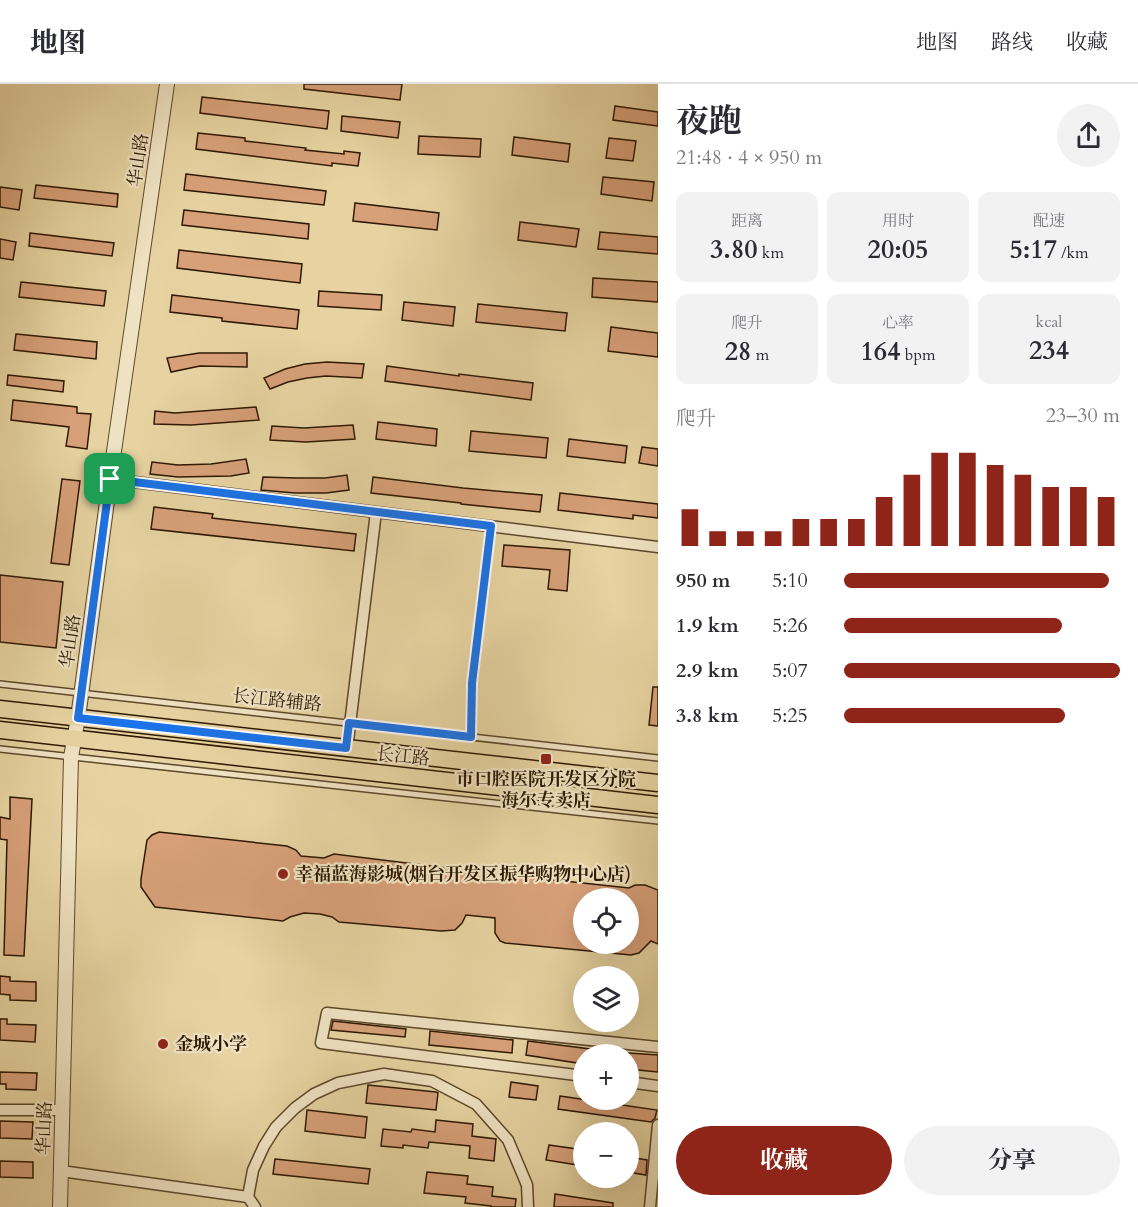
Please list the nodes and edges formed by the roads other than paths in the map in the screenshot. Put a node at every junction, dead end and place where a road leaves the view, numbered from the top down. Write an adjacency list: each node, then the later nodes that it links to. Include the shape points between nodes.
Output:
1 (167, 84): 2 (street, 华山路)
2 (110, 479): 3 (street); 7 (street, 华山路)
3 (376, 512): 4 (street); 10 (street)
4 (491, 526): 5 (street); 12 (lane, via 472,683)
5 (658, 547)
6 (0, 684): 7 (lane, 长江路辅路)
7 (81, 693): 9 (street, 华山路); 10 (lane, 长江路辅路)
8 (0, 709): 9 (main road, 长江路)
9 (78, 718): 13 (street, 华山路); 14 (main road, 长江路)
10 (349, 723): 12 (lane, 长江路辅路); 14 (street)
11 (0, 730): 13 (main road, 长江路)
12 (471, 737): 17 (lane, 长江路辅路)
13 (74, 739): 16 (street, 华山路); 19 (main road, 长江路)
14 (346, 748): 18 (main road, 长江路)
15 (0, 749): 16 (lane)
16 (71, 758): 20 (lane); 28 (street, 华山路)
17 (658, 758)
18 (658, 783)
19 (658, 805)
20 (658, 821)
21 (629, 1044): 24 (street, via 327,1013 321,1043)
22 (639, 1045): 23 (street)
23 (658, 1047)
24 (573, 1075)
25 (639, 1083): 26 (street)
26 (658, 1086)
27 (0, 1110): 28 (street)
28 (62, 1110): 30 (street, 华山路)
29 (658, 1125): 35 (street)
30 (61, 1171): 31 (street); 32 (street, 华山路)
31 (248, 1197): 33 (street); 34 (street, via 253,1170 264,1146 295,1108 338,1083 384,1074 432,1081 476,1104 508,1140 527,1185)
32 (60, 1207)
33 (255, 1207)
34 (528, 1207)
35 (650, 1207)

